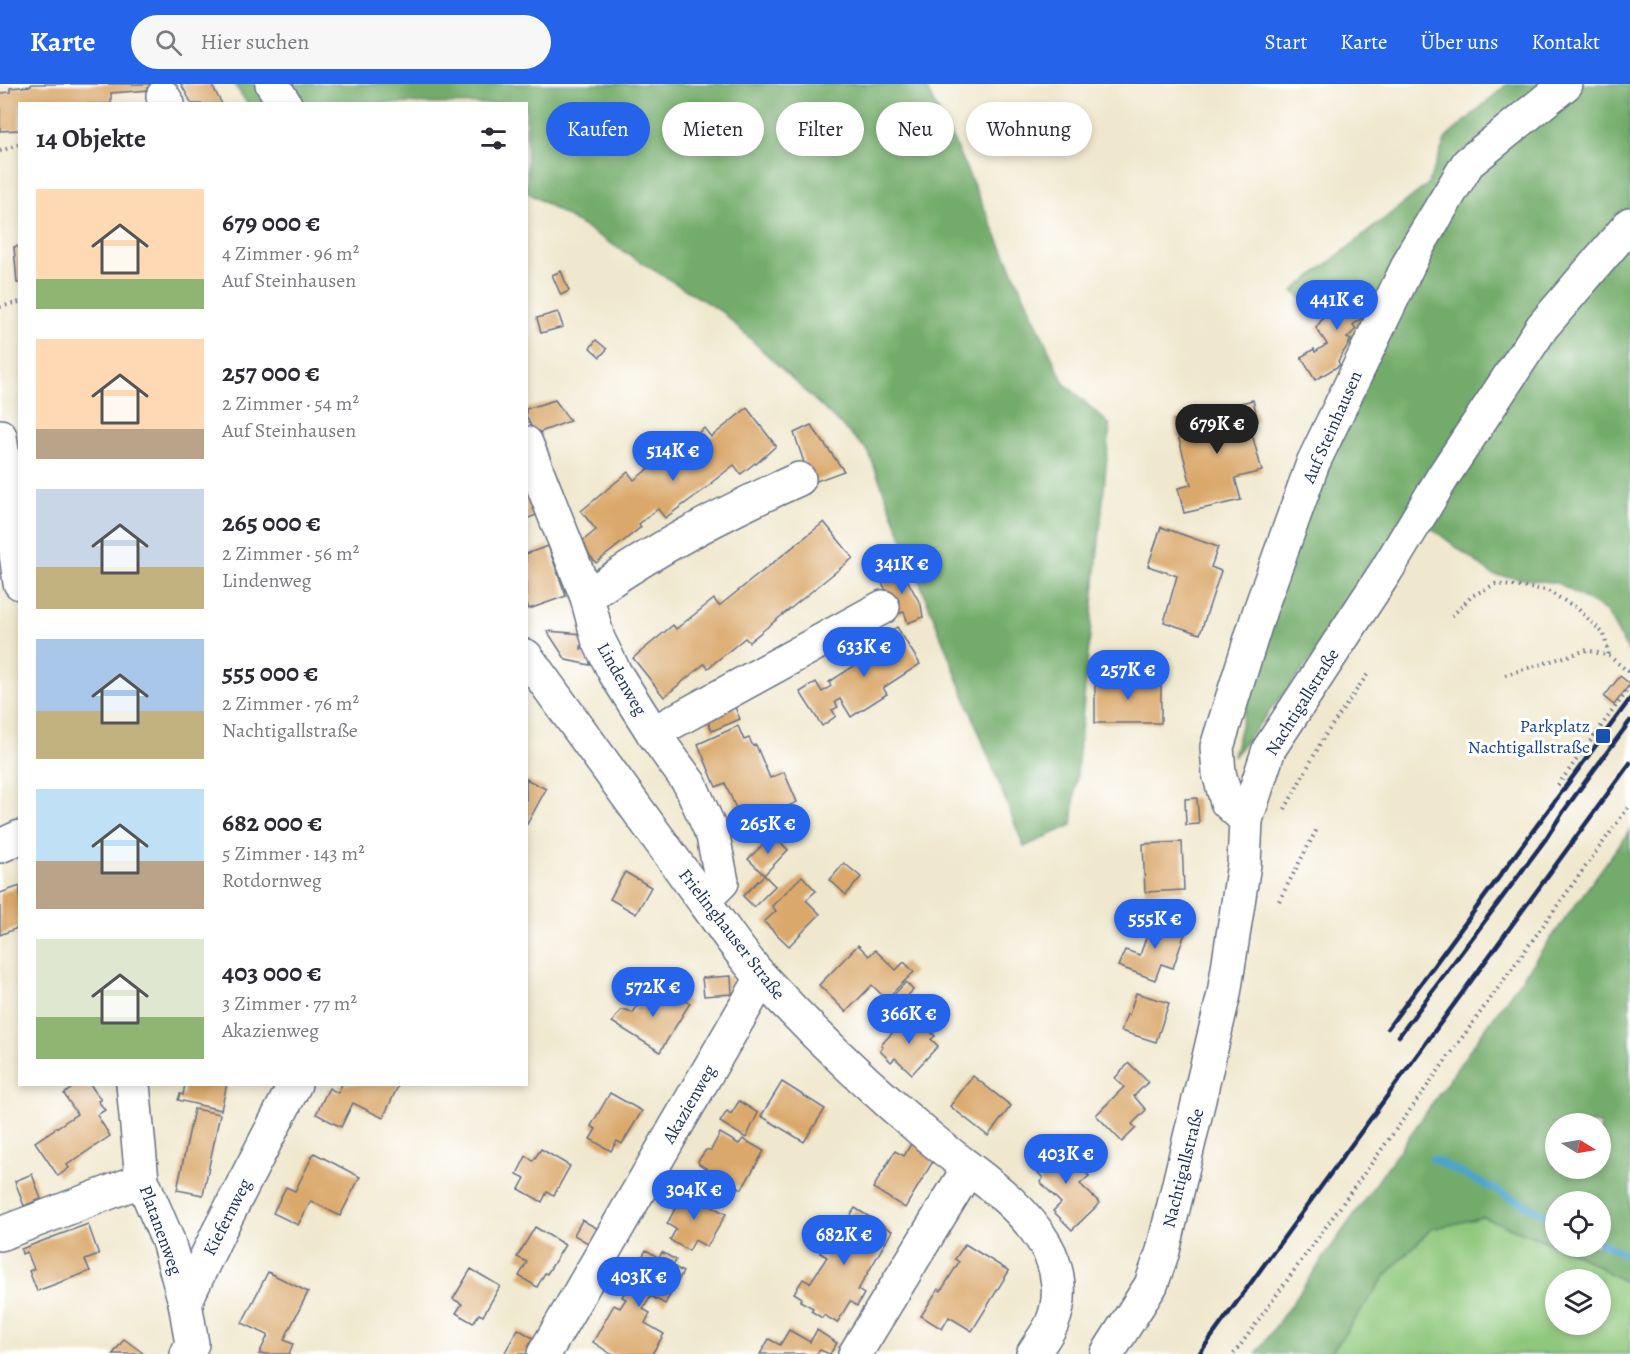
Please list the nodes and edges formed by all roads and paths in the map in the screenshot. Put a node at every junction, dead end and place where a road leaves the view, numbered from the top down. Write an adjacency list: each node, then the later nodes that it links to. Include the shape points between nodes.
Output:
1 (272, 84): 3 (street)
2 (1566, 84): 26 (street, Auf Steinhausen, via 1468,163 1416,249 1313,463 1260,610 1217,747 1227,802)
3 (284, 102)
4 (18, 145): 5 (path)
5 (0, 151)
6 (1630, 224): 26 (street, Nachtigallstraße, via 1542,327 1444,475 1269,748)
7 (18, 302): 8 (path)
8 (0, 307)
9 (0, 436): 12 (street)
10 (528, 448): 13 (street, Lindenweg)
11 (799, 479): 13 (street, via 666,544)
12 (18, 568)
13 (587, 597): 22 (street, Lindenweg, via 598,639)
14 (883, 607): 22 (street)
15 (1452, 616): 16 (path, via 1472,596 1495,584 1546,590 1577,608 1604,634)
16 (1608, 656): 19 (path); 20 (path, via 1587,650)
17 (528, 659): 30 (street, Frielinghauser Straße)
18 (1369, 672): 25 (path, via 1324,737)
19 (1630, 673)
20 (1505, 675)
21 (1630, 687): 23 (path)
22 (653, 733): 30 (street, Lindenweg, via 690,784 713,836 722,882)
23 (1558, 785)
24 (1630, 805): 44 (path)
25 (1285, 809)
26 (1246, 820): 43 (street, Nachtigallstraße, via 1244,864 1224,994 1163,1251 1151,1285)
27 (1317, 829): 31 (path)
28 (18, 838): 29 (street)
29 (0, 846)
30 (704, 900): 32 (street, Frielinghauser Straße)
31 (1280, 901)
32 (762, 978): 35 (street, Frielinghauser Straße, via 844,1062); 40 (street, Akazienweg)
33 (133, 1086): 36 (street, Platanenweg)
34 (294, 1086): 38 (street, Kiefernweg)
35 (968, 1169): 41 (street); 42 (street, Frielinghauser Straße, via 999,1191 1027,1219 1046,1246 1055,1268 1057,1304 1052,1323)
36 (142, 1180): 37 (street); 38 (street, Platanenweg, via 168,1241)
37 (0, 1234)
38 (185, 1302): 39 (street, via 192,1344)
39 (188, 1354)
40 (544, 1354)
41 (855, 1354)
42 (1033, 1354)
43 (1107, 1354)
44 (1234, 1354)

